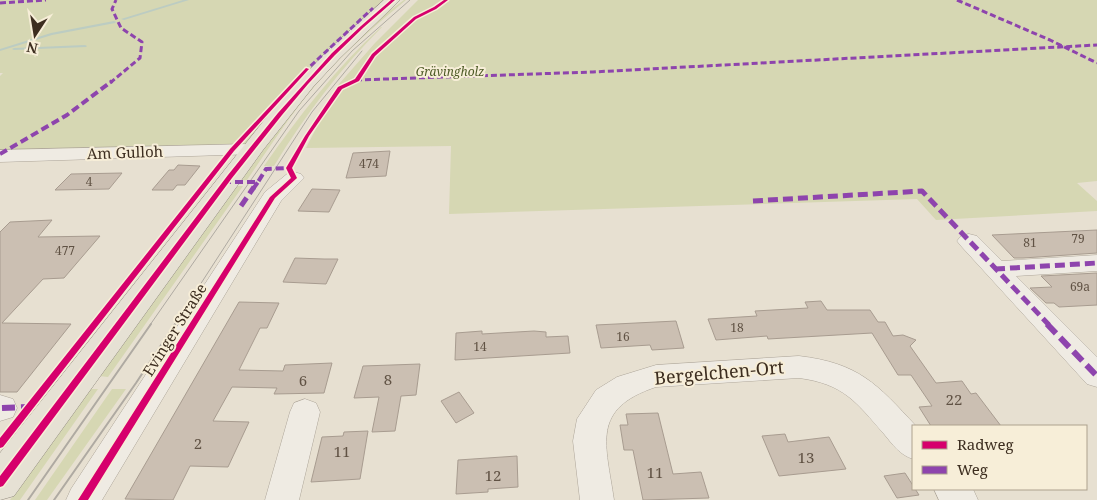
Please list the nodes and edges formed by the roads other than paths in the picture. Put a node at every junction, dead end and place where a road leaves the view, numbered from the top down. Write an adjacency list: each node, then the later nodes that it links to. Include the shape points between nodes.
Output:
1 (393, 0): 2 (main road, via 319,68)
2 (250, 150): 3 (street, Am Gulloh); 11 (main road)
3 (0, 156)
4 (294, 178): 13 (street, Evinger Straße, via 273,197)
5 (969, 241): 7 (street)
6 (1097, 263): 7 (street)
7 (995, 269): 8 (street)
8 (1097, 376)
9 (304, 412): 14 (street)
10 (912, 444): 15 (street, Bergelchen-Ort, via 868,395 846,379 824,370 799,367 656,376 628,385 607,399 593,419 590,441)
11 (0, 483)
12 (952, 490): 16 (street)
13 (83, 500)
14 (282, 500)
15 (597, 500)
16 (961, 500)

